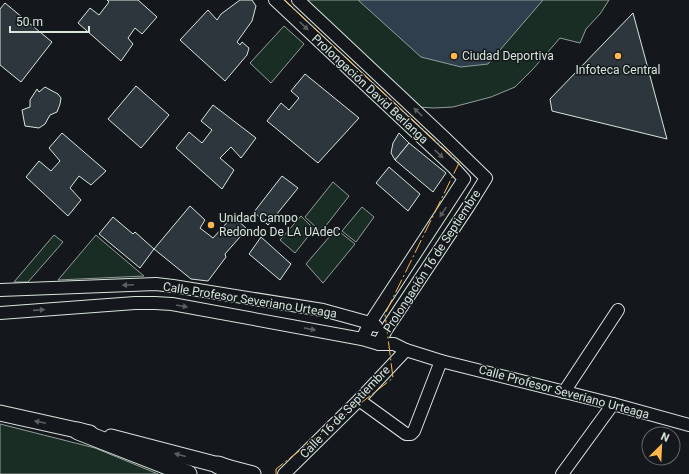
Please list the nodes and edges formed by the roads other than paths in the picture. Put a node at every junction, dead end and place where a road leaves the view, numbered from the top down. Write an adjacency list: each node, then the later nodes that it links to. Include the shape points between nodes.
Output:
1 (275, 0): 4 (street, Prolongación David Berlanga, one-way to 4)
2 (298, 0): 3 (street, Prolongación David Berlanga, one-way to 2)
3 (486, 178): 11 (street, Prolongación 16 de Septiembre)
4 (464, 179): 10 (street, Prolongación 16 de Septiembre, one-way to 10)
5 (156, 284): 6 (street, Calle Profesor Severiano Urteaga, one-way to 6); 7 (street); 10 (street, Calle Profesor Severiano Urteaga, via 323,310)
6 (0, 290)
7 (155, 303): 9 (street, Calle Profesor Severiano Urteaga, one-way to 7); 12 (street, Calle Profesor Severiano Urteaga, one-way to 12)
8 (618, 310): 17 (street)
9 (0, 313)
10 (370, 323): 11 (street, Calle Profesor Severiano Urteaga); 12 (street, Prolongación 16 de Septiembre)
11 (386, 330): 13 (street, Prolongación 16 de Septiembre); 14 (street)
12 (362, 339): 13 (street, Calle Profesor Severiano Urteaga)
13 (379, 344): 14 (street, Calle Profesor Severiano Urteaga)
14 (394, 344): 15 (street, Calle Profesor Severiano Urteaga)
15 (406, 350): 16 (street, Calle Profesor Severiano Urteaga); 18 (street, Calle 16 de Septiembre)
16 (441, 361): 17 (street, Calle Profesor Severiano Urteaga); 18 (street, via 411,434 406,434)
17 (564, 392): 19 (street, Calle Profesor Severiano Urteaga)
18 (359, 400): 27 (street, Calle 16 de Septiembre)
19 (613, 404): 21 (street, Calle Profesor Severiano Urteaga); 28 (street)
20 (0, 413): 22 (main road, one-way to 20)
21 (689, 425)
22 (78, 431): 23 (main road, one-way to 22); 24 (highway)
23 (218, 465): 25 (highway); 26 (main road)
24 (188, 474)
25 (242, 474)
26 (253, 474)
27 (284, 474)
28 (562, 474)

